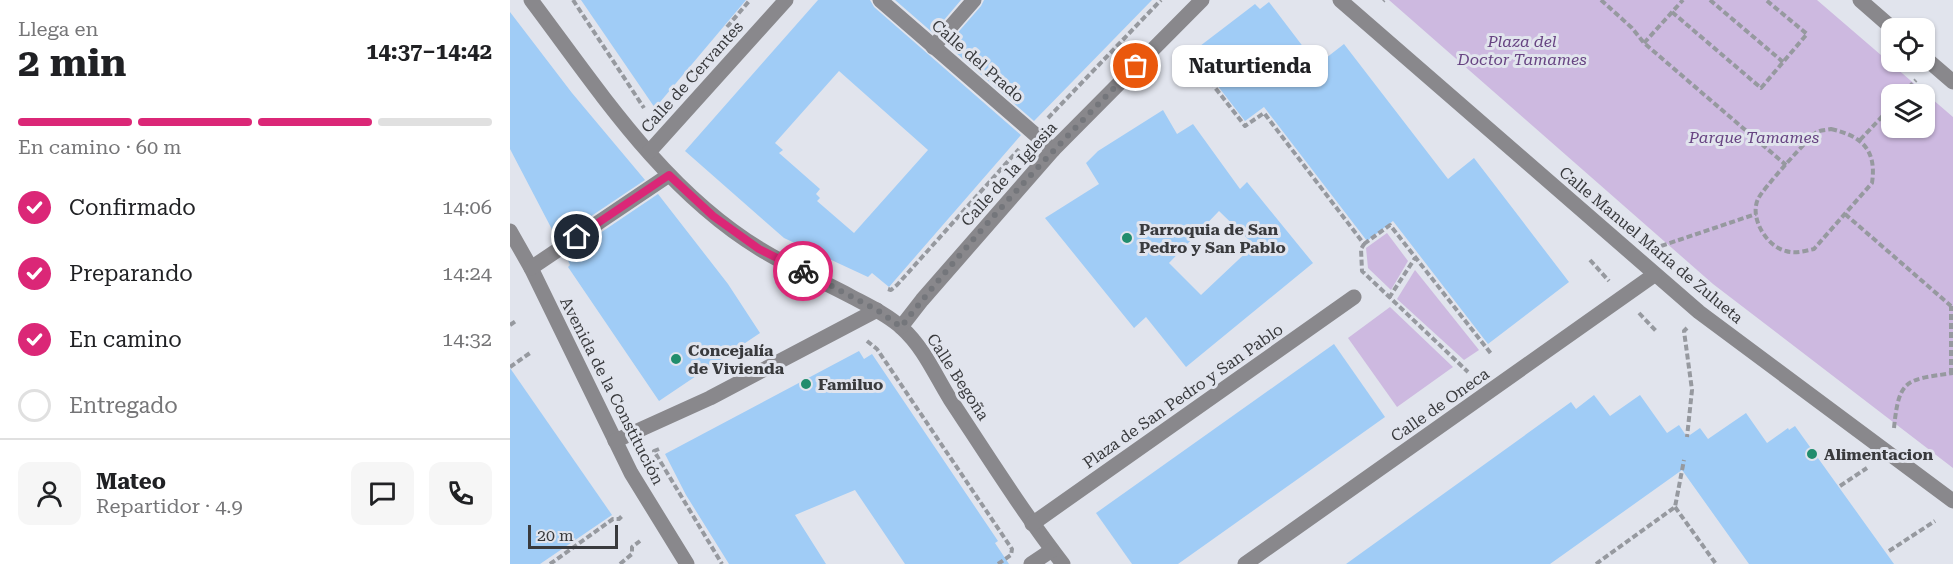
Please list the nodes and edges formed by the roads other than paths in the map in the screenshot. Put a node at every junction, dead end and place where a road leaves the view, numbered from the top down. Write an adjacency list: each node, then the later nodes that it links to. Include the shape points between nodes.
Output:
1 (531, 0): 13 (street, Calle Begoña)
2 (786, 0): 13 (street, Calle de Cervantes)
3 (880, 0): 9 (street, Calle del Prado)
4 (974, 0): 9 (street)
5 (1202, 0): 12 (street, Calle de la Iglesia)
6 (1340, 0): 17 (street, Calle Manuel María de Zulueta)
7 (1860, 0): 8 (street)
8 (1881, 18)
9 (933, 47): 12 (street, Calle del Prado)
10 (1935, 66): 11 (street)
11 (1953, 82)
12 (1053, 150): 20 (street, Calle de la Iglesia)
13 (649, 152): 14 (street, Calle Begoña)
14 (669, 175): 16 (street); 19 (street, Calle Begoña, via 713,216 759,249)
15 (510, 231): 16 (street, Avenida de la Constitución)
16 (531, 267): 21 (street, Avenida de la Constitución)
17 (1654, 275): 22 (street, Calle Manuel María de Zulueta); 28 (street, Calle de Oneca)
18 (1354, 297): 23 (street, Plaza de San Pedro y San Pablo)
19 (877, 310): 20 (street, Calle Begoña); 21 (street, via 710,398)
20 (901, 327): 23 (street, Calle Begoña, via 920,347)
21 (615, 441): 25 (street, Avenida de la Constitución)
22 (1953, 501)
23 (1032, 524): 24 (street, Calle Begoña)
24 (1052, 550): 26 (street); 27 (street, Calle Begoña)
25 (687, 564)
26 (1031, 564)
27 (1063, 564)
28 (1245, 564)

